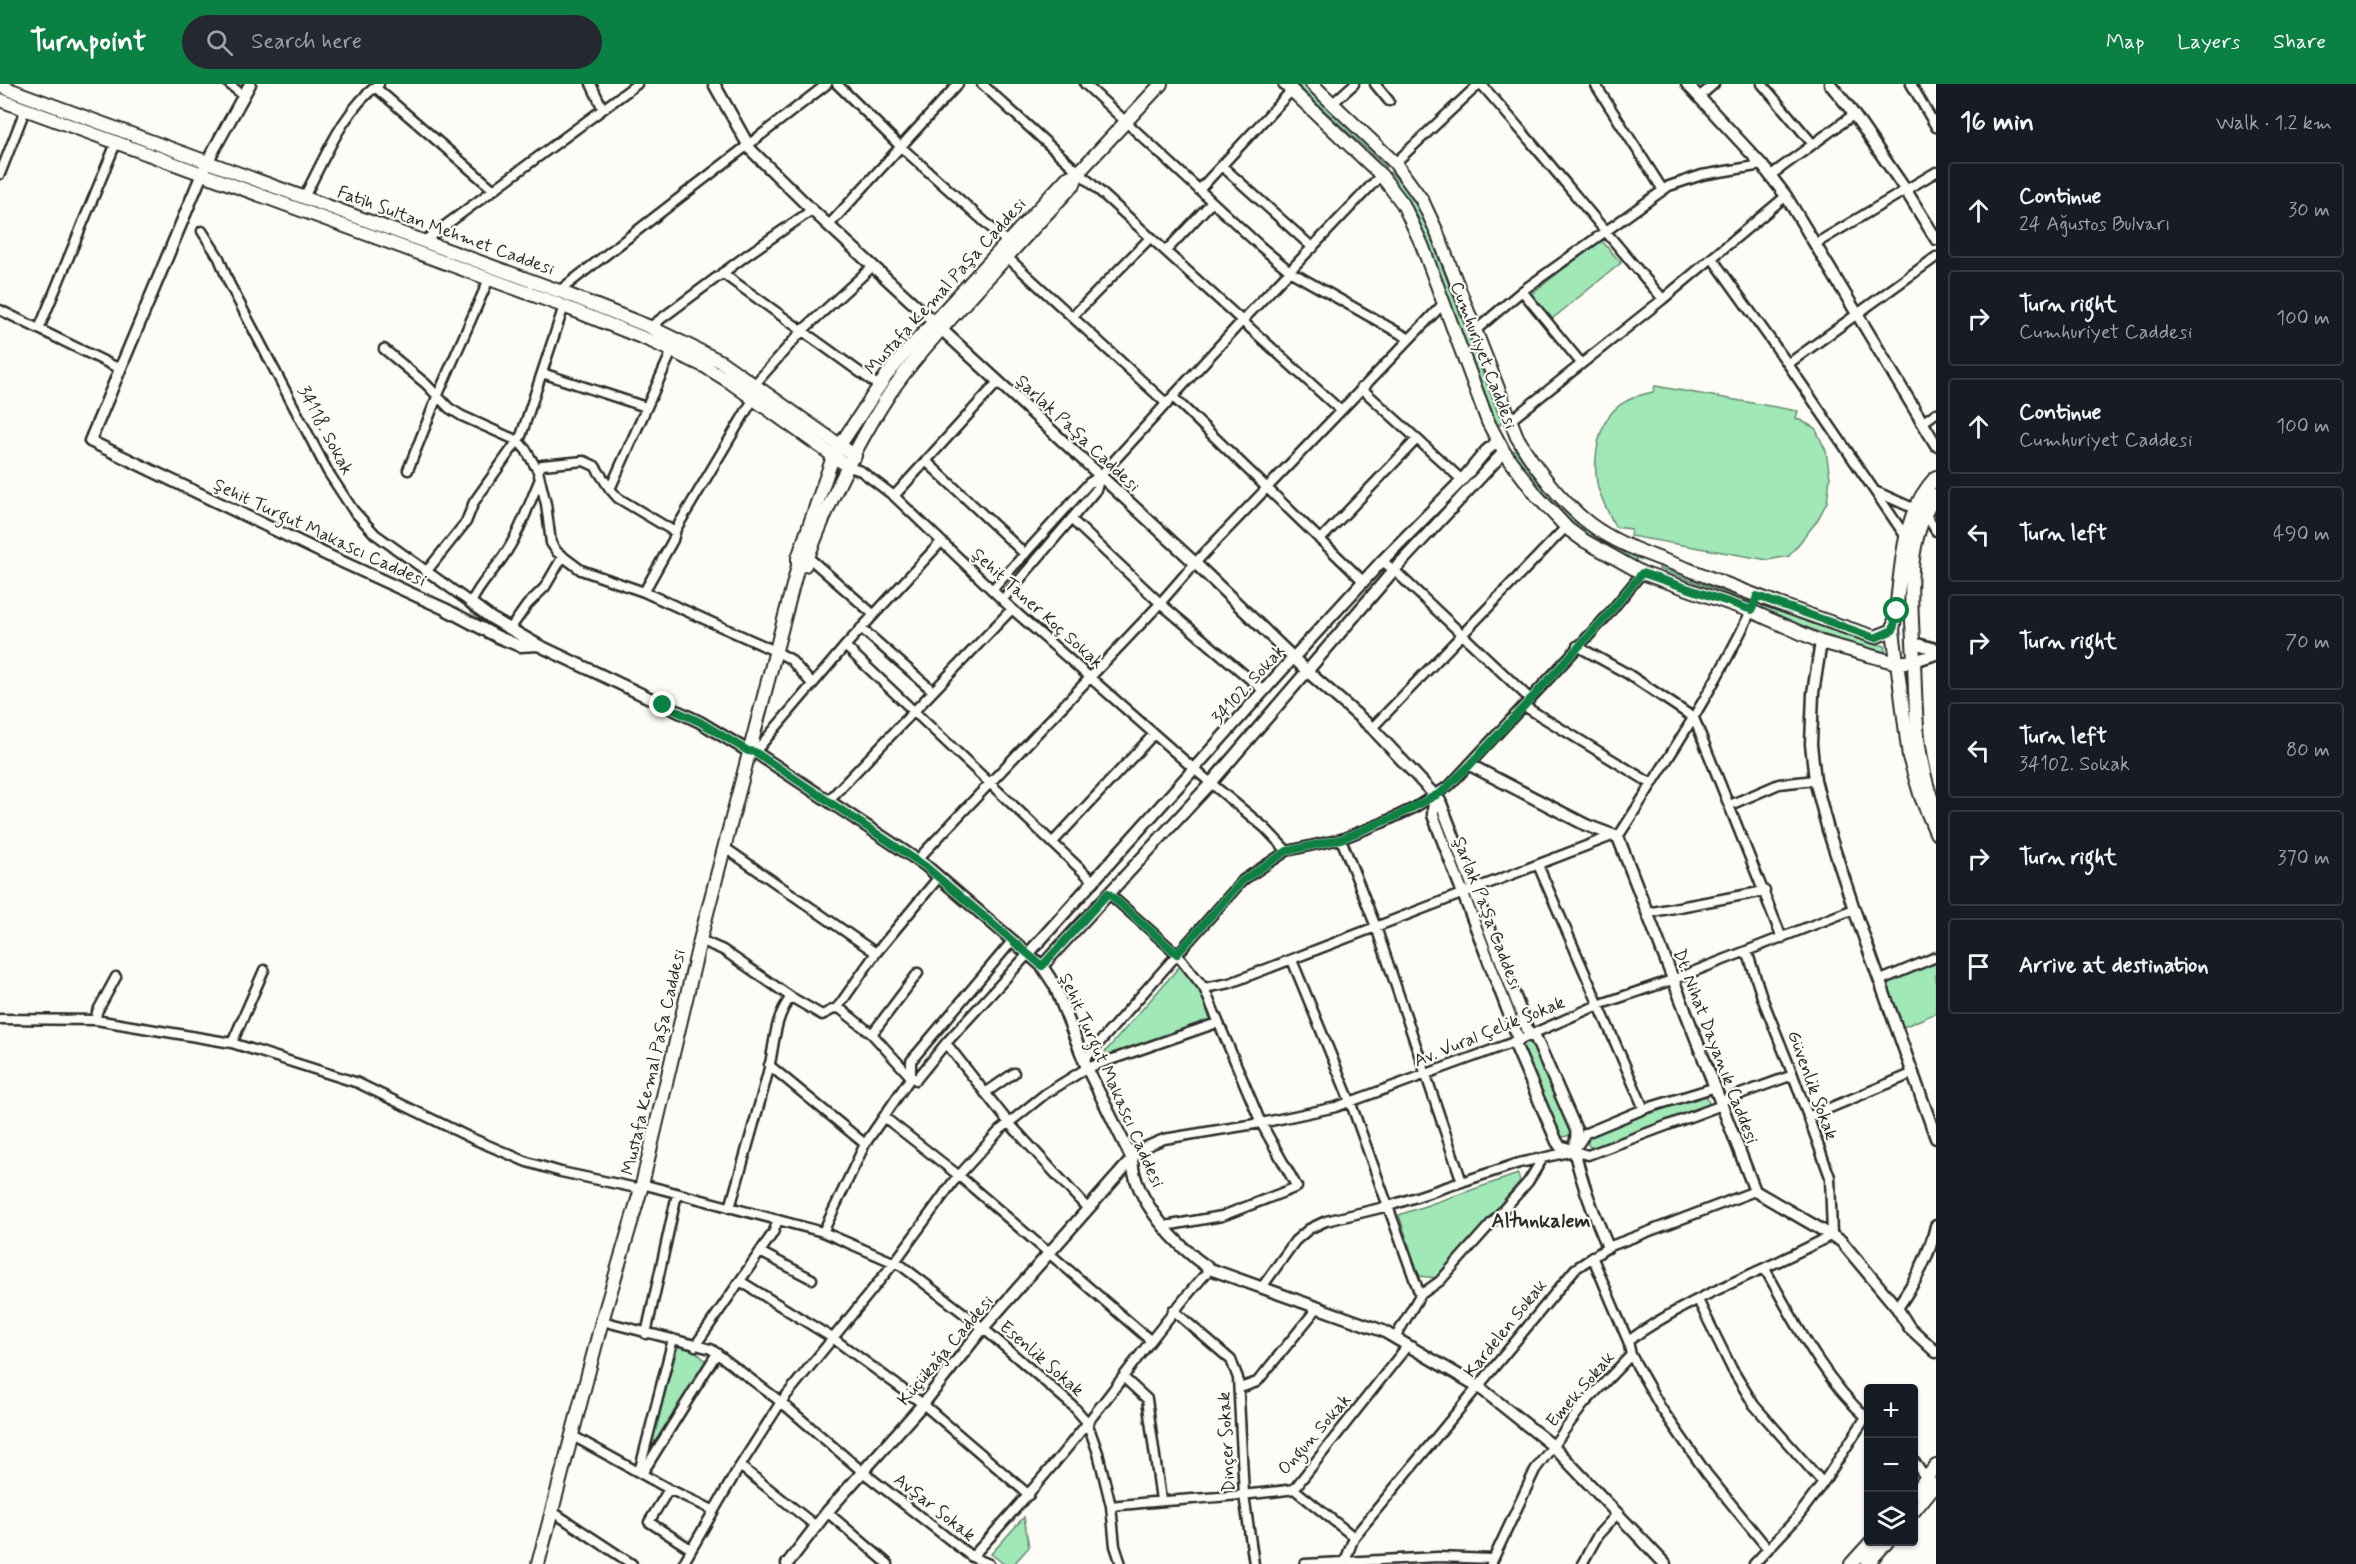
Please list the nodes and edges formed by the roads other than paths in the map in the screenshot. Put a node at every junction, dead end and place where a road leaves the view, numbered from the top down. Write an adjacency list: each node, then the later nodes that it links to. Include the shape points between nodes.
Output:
1 (229, 84): 25 (street)
2 (250, 84): 25 (street)
3 (591, 84): 30 (street)
4 (637, 84): 30 (street)
5 (714, 84): 37 (street, Şarlak Paşa Caddesi)
6 (827, 84): 37 (street)
7 (837, 84): 38 (street)
8 (958, 84): 38 (street)
9 (982, 84): 44 (street)
10 (1085, 84): 33 (street)
11 (1161, 84): 33 (main road, Mustafa Kemal Paşa Caddesi)
12 (1312, 84): 29 (main road, Cumhuriyet Caddesi)
13 (1354, 84): 29 (street)
14 (1375, 84): 28 (street)
15 (1480, 84): 39 (street); 58 (street)
16 (1595, 84): 51 (street)
17 (1687, 84): 26 (street)
18 (1714, 84): 26 (street)
19 (1762, 84): 36 (street)
20 (1830, 84): 32 (street)
21 (1911, 84): 34 (street)
22 (377, 86): 49 (street); 53 (street, via 356,105)
23 (0, 87): 42 (main road, Fatih Sultan Mehmet Caddesi)
24 (1289, 87): 41 (street); 46 (main road, Cumhuriyet Caddesi)
25 (244, 96): 42 (street)
26 (1699, 97): 40 (street)
27 (0, 100): 31 (main road, Fatih Sultan Mehmet Caddesi)
28 (1389, 101)
29 (1333, 103): 39 (main road, Cumhuriyet Caddesi)
30 (603, 109): 49 (street)
31 (25, 110): 35 (main road, Fatih Sultan Mehmet Caddesi); 45 (street)
32 (1853, 115): 36 (street); 48 (street)
33 (1127, 122): 44 (main road, Mustafa Kemal Paşa Caddesi); 50 (street)
34 (1936, 127)
35 (116, 143): 42 (main road, Fatih Sultan Mehmet Caddesi); 85 (street)
36 (1812, 143): 47 (street)
37 (748, 146): 55 (street, Şarlak Paşa Caddesi); 74 (street)
38 (901, 147): 56 (street); 62 (street)
39 (1395, 163): 46 (main road); 86 (main road, Cumhuriyet Caddesi, via 1429,212)
40 (1762, 165): 47 (street); 51 (street, via 1702,175)
41 (1222, 166): 50 (street); 64 (street)
42 (205, 167): 53 (main road, Fatih Sultan Mehmet Caddesi); 66 (main road, Fatih Sultan Mehmet Caddesi); 93 (street)
43 (1936, 172): 48 (street)
44 (1078, 173): 59 (street); 62 (main road, Mustafa Kemal Paşa Caddesi, via 1067,178); 67 (main road, Mustafa Kemal Paşa Caddesi, via 1074,184)
45 (0, 174)
46 (1382, 175): 64 (street); 77 (main road, Cumhuriyet Caddesi, via 1408,213)
47 (1771, 175): 52 (street)
48 (1905, 189): 60 (street); 63 (street)
49 (494, 190): 61 (street)
50 (1199, 190): 54 (street)
51 (1663, 190): 58 (street)
52 (1786, 196): 63 (street); 69 (street)
53 (304, 197): 61 (main road, Fatih Sultan Mehmet Caddesi)
54 (1212, 202): 65 (street); 71 (street)
55 (812, 210): 56 (street, Şarlak Paşa Caddesi); 72 (street)
56 (829, 225): 70 (street, Şarlak Paşa Caddesi)
57 (202, 231): 141 (street, 34118. Sokak, via 340,492 375,534)
58 (1604, 232): 75 (street); 76 (street)
59 (1150, 237): 65 (street); 81 (street)
60 (1936, 239)
61 (424, 241): 66 (street); 74 (main road, Fatih Sultan Mehmet Caddesi)
62 (1007, 242): 83 (main road, Mustafa Kemal Paşa Caddesi)
63 (1815, 244): 80 (street)
64 (1313, 248): 71 (street)
65 (1166, 251): 82 (street)
66 (420, 254): 73 (main road, Fatih Sultan Mehmet Caddesi)
67 (1007, 257): 81 (street); 83 (main road, Mustafa Kemal Paşa Caddesi)
68 (1936, 257): 80 (street)
69 (1712, 258): 76 (street); 92 (street)
70 (873, 266): 83 (street, Şarlak Paşa Caddesi); 87 (street)
71 (1290, 272): 82 (street); 88 (street)
72 (722, 273): 84 (street); 87 (street)
73 (489, 279): 78 (main road, Fatih Sultan Mehmet Caddesi); 99 (street)
74 (559, 291): 84 (main road, Fatih Sultan Mehmet Caddesi)
75 (1522, 291): 86 (street); 91 (street)
76 (1663, 299): 91 (street)
77 (1444, 303): 88 (street); 110 (main road, Cumhuriyet Caddesi, via 1488,422)
78 (564, 306): 90 (main road, Fatih Sultan Mehmet Caddesi); 94 (street)
79 (0, 310): 85 (street)
80 (1858, 314): 92 (street); 105 (street)
81 (1072, 317): 101 (street)
82 (1242, 321): 101 (street); 103 (street)
83 (937, 326): 95 (street, Şarlak Paşa Caddesi); 97 (main road, Mustafa Kemal Paşa Caddesi, via 905,353); 113 (main road, Mustafa Kemal Paşa Caddesi, via 891,392)
84 (650, 327): 96 (main road, Fatih Sultan Mehmet Caddesi, via 708,354)
85 (39, 329): 93 (street)
86 (1476, 330): 106 (main road, Cumhuriyet Caddesi)
87 (802, 331): 96 (street); 97 (street)
88 (1408, 338): 98 (street)
89 (384, 349): 99 (street)
90 (672, 351): 100 (main road, Fatih Sultan Mehmet Caddesi); 102 (street)
91 (1581, 363): 106 (street)
92 (1788, 364): 122 (street)
93 (120, 369): 159 (street, Şehit Turgut Makascı Caddesi, via 90,441 498,637 520,646)
94 (542, 373): 102 (street); 108 (street)
95 (998, 382): 112 (street); 116 (street, Şarlak Paşa Caddesi)
96 (754, 385): 111 (main road, Fatih Sultan Mehmet Caddesi)
97 (879, 386): 111 (main road, Mustafa Kemal Paşa Caddesi)
98 (1361, 388): 103 (street); 107 (street)
99 (437, 397): 108 (street, via 462,416); 114 (street)
100 (754, 398): 111 (main road, Fatih Sultan Mehmet Caddesi); 129 (street)
101 (1170, 400): 116 (street); 120 (street)
102 (646, 407): 121 (street)
103 (1340, 410): 120 (street)
104 (1936, 413): 105 (street)
105 (1922, 423): 109 (street)
106 (1513, 426): 110 (main road); 134 (main road, Cumhuriyet Caddesi, via 1546,478 1578,514 1597,529)
107 (1417, 439): 118 (street); 131 (street)
108 (518, 441): 115 (street); 141 (street, via 474,502 466,522)
109 (1936, 445)
110 (1501, 446): 118 (street, 34102. Sokak, via 1486,451); 127 (main road, Cumhuriyet Caddesi, via 1537,496); 140 (street, 34102. Sokak)
111 (837, 449): 113 (main road, Fatih Sultan Mehmet Caddesi); 139 (main road, Mustafa Kemal Paşa Caddesi)
112 (926, 461): 124 (street); 133 (street)
113 (855, 464): 124 (street, Şehit Taner Koç Sokak); 136 (main road, Mustafa Kemal Paşa Caddesi, via 817,532)
114 (408, 470)
115 (538, 471): 119 (street); 121 (street, via 542,465 584,461 595,466)
116 (1101, 475): 126 (street, via 1096,490); 133 (street, via 1089,483); 138 (street, Şarlak Paşa Caddesi)
117 (1936, 477): 125 (main road, via 1925,490)
118 (1462, 480): 137 (street, 34102. Sokak)
119 (539, 481): 135 (street, via 551,543); 148 (street, via 504,556 478,587)
120 (1266, 488): 131 (street); 138 (street)
121 (610, 489): 129 (street, via 618,498)
122 (1877, 492): 125 (street); 130 (street)
123 (1936, 495): 125 (main road)
124 (894, 496): 132 (street, Şehit Taner Koç Sokak)
125 (1920, 511): 128 (street); 130 (main road); 158 (main road, via 1910,582)
126 (1071, 519): 147 (street); 149 (street)
127 (1566, 527): 142 (main road, Cumhuriyet Caddesi); 156 (street)
128 (1936, 531)
129 (675, 532): 145 (street)
130 (1906, 537): 155 (main road)
131 (1320, 540): 143 (street)
132 (941, 542): 144 (street, Şehit Taner Koç Sokak); 152 (street)
133 (1025, 554): 144 (street)
134 (1649, 554): 142 (main road); 146 (main road, Cumhuriyet Caddesi)
135 (562, 556): 145 (street, via 581,570); 154 (street, via 545,587)
136 (808, 557): 139 (main road, Mustafa Kemal Paşa Caddesi, via 805,565); 152 (street)
137 (1382, 561): 140 (street); 143 (street, 34102. Sokak)
138 (1195, 563): 149 (street); 165 (street, Şarlak Paşa Caddesi)
139 (798, 566): 163 (main road, Mustafa Kemal Paşa Caddesi)
140 (1394, 570): 156 (street); 168 (street, 34102. Sokak)
141 (426, 572): 148 (street, 34118. Sokak)
142 (1642, 573): 151 (main road, Cumhuriyet Caddesi); 161 (street)
143 (1364, 582): 165 (street, 34102. Sokak)
144 (993, 590): 147 (street, Şehit Taner Koç Sokak)
145 (644, 592): 163 (street)
146 (1757, 596): 151 (main road); 155 (main road, Cumhuriyet Caddesi)
147 (1002, 599): 150 (street, Şehit Taner Koç Sokak)
148 (471, 603): 154 (street, Şehit Turgut Makascı Caddesi)
149 (1160, 603): 169 (street); 172 (street)
150 (1012, 609): 169 (street, Şehit Taner Koç Sokak); 171 (street)
151 (1752, 610): 157 (main road, Cumhuriyet Caddesi); 176 (street)
152 (873, 614): 153 (street)
153 (861, 628): 160 (street); 171 (street)
154 (510, 629): 159 (street, Şehit Turgut Makascı Caddesi)
155 (1887, 635): 158 (main road, Cumhuriyet Caddesi); 167 (main road)
156 (1462, 636): 173 (street); 177 (street)
157 (1821, 642): 167 (main road, Cumhuriyet Caddesi); 182 (street, via 1810,744)
158 (1913, 643): 162 (street); 166 (main road)
159 (538, 645): 179 (street, Şehit Turgut Makascı Caddesi, via 700,722)
160 (845, 646): 170 (street); 175 (street)
161 (1577, 646): 173 (street); 176 (street, via 1629,674)
162 (1936, 649)
163 (775, 651): 170 (street, via 790,659); 179 (main road, Mustafa Kemal Paşa Caddesi)
164 (1936, 654): 166 (street)
165 (1294, 657): 168 (street, Şarlak Paşa Caddesi); 172 (street, 34102. Sokak)
166 (1914, 661): 167 (main road); 189 (main road, via 1918,746)
167 (1897, 663): 190 (main road, via 1909,757)
168 (1308, 672): 177 (street, Şarlak Paşa Caddesi); 184 (street, 34102. Sokak)
169 (1089, 677): 178 (street, Şehit Taner Koç Sokak); 183 (street)
170 (812, 684): 179 (street)
171 (933, 691): 175 (street)
172 (1264, 691): 181 (street, 34102. Sokak)
173 (1530, 698): 174 (street)
174 (1524, 706): 180 (street); 185 (street)
175 (914, 711): 183 (street); 187 (street)
176 (1694, 718): 185 (street); 188 (street)
177 (1372, 729): 186 (street, Şarlak Paşa Caddesi)
178 (1154, 734): 181 (street, Şehit Taner Koç Sokak); 193 (street)
179 (752, 752): 187 (street, Şehit Turgut Makascı Caddesi); 194 (main road, Mustafa Kemal Paşa Caddesi)
180 (1470, 765): 186 (street); 191 (street)
181 (1194, 769): 184 (street, Şehit Taner Koç Sokak); 199 (street, 34102. Sokak)
182 (1815, 780): 188 (street, via 1779,784); 204 (street)
183 (989, 783): 193 (street); 196 (street)
184 (1211, 783): 195 (street, Şehit Taner Koç Sokak); 202 (street, 34102. Sokak)
185 (1652, 784): 191 (street)
186 (1434, 796): 192 (street); 200 (street, Şarlak Paşa Caddesi, via 1444,808); 203 (street, Şarlak Paşa Caddesi, via 1433,815)
187 (828, 801): 196 (street, Şehit Turgut Makascı Caddesi)
188 (1730, 805): 201 (street)
189 (1936, 810)
190 (1936, 833)
191 (1615, 836): 197 (street); 205 (street, Dt. Nihat Dayanık Caddesi)
192 (1341, 839): 195 (street); 206 (street)
193 (1053, 842): 199 (street)
194 (724, 848): 208 (main road, Mustafa Kemal Paşa Caddesi); 211 (street)
195 (1287, 851): 213 (street, via 1243,880)
196 (917, 860): 198 (street, Şehit Turgut Makascı Caddesi)
197 (1538, 865): 200 (street); 224 (street)
198 (939, 877): 209 (street, Şehit Turgut Makascı Caddesi); 211 (street)
199 (1094, 882): 212 (street, 34102. Sokak)
200 (1473, 890): 203 (street); 230 (street, Şarlak Paşa Caddesi)
201 (1765, 891): 205 (street); 207 (street)
202 (1108, 893): 213 (street); 216 (street, 34102. Sokak)
203 (1462, 894): 206 (street); 231 (street, Şarlak Paşa Caddesi)
204 (1854, 909): 207 (street, Av. Vural Çelik Sokak); 221 (street)
205 (1647, 913): 220 (street, Dt. Nihat Dayanık Caddesi)
206 (1376, 927): 215 (street); 238 (street)
207 (1782, 938): 210 (street, Av. Vural Çelik Sokak)
208 (700, 940): 223 (street, via 723,950); 257 (main road, Mustafa Kemal Paşa Caddesi)
209 (1013, 940): 212 (street, Şehit Turgut Makascı Caddesi); 240 (street, via 911,1061)
210 (1747, 951): 220 (street, Av. Vural Çelik Sokak); 239 (street, Güvenlik Sokak)
211 (876, 953): 225 (street)
212 (1028, 954): 216 (street, Şehit Turgut Makascı Caddesi); 233 (street)
213 (1177, 954): 222 (street); 234 (street)
214 (1936, 957): 221 (street)
215 (1292, 960): 222 (street, via 1230,983); 243 (street)
216 (1042, 966): 234 (street, Şehit Turgut Makascı Caddesi, via 1062,1001)
217 (264, 970): 232 (street)
218 (918, 973): 229 (street)
219 (116, 977): 227 (street)
220 (1672, 980): 224 (street, Av. Vural Çelik Sokak); 241 (street, Dt. Nihat Dayanık Caddesi)
221 (1881, 980): 237 (street)
222 (1204, 988): 228 (street)
223 (791, 997): 225 (street, via 822,1015); 235 (street, via 782,1008)
224 (1598, 1005): 230 (street, Av. Vural Çelik Sokak); 245 (street)
225 (837, 1006): 229 (street)
226 (0, 1019): 227 (street, Esenlik Sokak)
227 (96, 1020): 232 (street, Esenlik Sokak)
228 (1217, 1023): 234 (street); 249 (street)
229 (872, 1034): 240 (street)
230 (1532, 1035): 231 (street, Av. Vural Çelik Sokak); 252 (street, Şarlak Paşa Caddesi, via 1576,1130)
231 (1517, 1041): 238 (street, Av. Vural Çelik Sokak); 252 (street, Şarlak Paşa Caddesi, via 1557,1142)
232 (232, 1043): 257 (street, Esenlik Sokak, via 358,1083 527,1162)
233 (946, 1043): 240 (street, via 916,1080); 242 (street)
234 (1085, 1064): 248 (street); 254 (street, Şehit Turgut Makascı Caddesi)
235 (770, 1065): 251 (street); 261 (street)
236 (1014, 1073): 242 (street)
237 (1914, 1073): 247 (street); 250 (street)
238 (1426, 1075): 243 (street, Av. Vural Çelik Sokak); 256 (street)
239 (1793, 1075): 244 (street); 247 (street, Güvenlik Sokak)
240 (911, 1077): 246 (street)
241 (1716, 1087): 244 (street, Dt. Nihat Dayanık Caddesi); 245 (street)
242 (985, 1093): 248 (street)
243 (1350, 1101): 249 (street, Av. Vural Çelik Sokak); 260 (street)
244 (1721, 1103): 252 (street, via 1588,1155); 258 (street, Dt. Nihat Dayanık Caddesi)
245 (1644, 1109): 252 (street, via 1586,1133)
246 (884, 1117): 251 (street); 255 (street)
247 (1808, 1117): 267 (street, Güvenlik Sokak, via 1830,1177)
248 (1009, 1123): 255 (street); 262 (street)
249 (1261, 1123): 254 (street, Av. Vural Çelik Sokak, via 1164,1139 1145,1147); 264 (street, via 1297,1187 1222,1216)
250 (1936, 1133)
251 (865, 1144): 266 (street)
252 (1574, 1151): 253 (street); 268 (street, Şarlak Paşa Caddesi)
253 (1543, 1158): 256 (street); 278 (street, via 1528,1182 1440,1281)
254 (1132, 1159): 262 (street, Küçükağa Caddesi); 264 (street, Şehit Turgut Makascı Caddesi, via 1132,1173 1138,1186)
255 (958, 1175): 270 (street); 272 (street)
256 (1462, 1182): 260 (street)
257 (642, 1187): 259 (street, Esenlik Sokak); 283 (main road, Mustafa Kemal Paşa Caddesi)
258 (1755, 1191): 267 (street); 268 (street, Kardelen Sokak)
259 (677, 1194): 261 (street, Esenlik Sokak); 285 (street)
260 (1389, 1206): 277 (street, via 1309,1229 1295,1241); 278 (street)
261 (730, 1208): 263 (street, Esenlik Sokak)
262 (1088, 1209): 270 (street, Küçükağa Caddesi)
263 (778, 1220): 266 (street, Esenlik Sokak); 269 (street)
264 (1165, 1226): 273 (street, Şehit Turgut Makascı Caddesi, via 1188,1253)
265 (1936, 1226): 281 (street, via 1916,1280)
266 (824, 1232): 272 (street, Esenlik Sokak)
267 (1832, 1234): 274 (street, Emek Sokak); 281 (street)
268 (1608, 1247): 271 (street, Kardelen Sokak)
269 (760, 1252): 275 (street); 276 (street)
270 (1050, 1254): 284 (street, Küçükağa Caddesi); 289 (street)
271 (1592, 1256): 290 (street); 297 (street, Kardelen Sokak, via 1575,1269)
272 (894, 1263): 284 (street, Esenlik Sokak); 288 (street)
273 (1210, 1269): 277 (street, Şehit Turgut Makascı Caddesi); 282 (street)
274 (1765, 1269): 279 (street, Emek Sokak); 301 (street, via 1822,1364)
275 (812, 1279)
276 (740, 1281): 288 (street); 291 (street)
277 (1262, 1287): 280 (street, Şehit Turgut Makascı Caddesi)
278 (1420, 1295): 286 (street)
279 (1698, 1300): 290 (street, Emek Sokak); 312 (street, via 1727,1360 1755,1405)
280 (1319, 1306): 286 (street, Şehit Turgut Makascı Caddesi); 298 (street, via 1257,1382)
281 (1897, 1308): 293 (street, via 1909,1327)
282 (1173, 1310): 289 (street); 298 (street, Dinçer Sokak, via 1231,1360)
283 (602, 1320): 285 (street, Avşar Sokak); 304 (main road, Mustafa Kemal Paşa Caddesi)
284 (983, 1328): 300 (street, Küçükağa Caddesi); 302 (street, Esenlik Sokak)
285 (646, 1334): 287 (street, Avşar Sokak)
286 (1395, 1338): 292 (street, Şehit Turgut Makascı Caddesi)
287 (674, 1339): 291 (street, Avşar Sokak); 309 (street)
288 (834, 1339): 299 (street); 300 (street)
289 (1150, 1340): 296 (street)
290 (1628, 1341): 295 (street, Emek Sokak)
291 (695, 1346): 294 (street, Avşar Sokak)
292 (1408, 1346): 297 (street, Şehit Turgut Makascı Caddesi); 314 (street, Ongun Sokak)
293 (1936, 1352)
294 (717, 1353): 299 (street, Avşar Sokak); 309 (street)
295 (1631, 1355): 305 (street, Emek Sokak, via 1584,1404); 330 (street, via 1707,1474)
296 (1123, 1377): 302 (street); 318 (street, via 1147,1399)
297 (1479, 1387): 305 (street, Şehit Turgut Makascı Caddesi); 326 (street, Kardelen Sokak)
298 (1240, 1388): 317 (street, Dinçer Sokak)
299 (782, 1402): 306 (street); 310 (street, Avşar Sokak)
300 (922, 1404): 310 (street, Küçükağa Caddesi); 316 (street)
301 (1864, 1415)
302 (1087, 1422): 316 (street); 320 (street, Esenlik Sokak)
303 (1864, 1422): 312 (street)
304 (571, 1435): 309 (street); 322 (main road, Mustafa Kemal Paşa Caddesi)
305 (1553, 1446): 324 (street, Şehit Turgut Makascı Caddesi); 332 (street, Emek Sokak, via 1535,1470)
306 (740, 1466): 321 (street); 325 (street)
307 (1918, 1466): 311 (street)
308 (1936, 1466): 311 (main road)
309 (641, 1473): 313 (street)
310 (864, 1473): 323 (street, Küçükağa Caddesi); 331 (street, Avşar Sokak)
311 (1931, 1481): 315 (main road); 319 (main road)
312 (1823, 1483): 330 (street)
313 (669, 1489): 321 (street); 329 (street, via 649,1522)
314 (1294, 1489): 317 (street, Ongun Sokak); 326 (street)
315 (1915, 1492)
316 (1029, 1495): 331 (street)
317 (1244, 1496): 318 (street, Ongun Sokak); 341 (street, Dinçer Sokak)
318 (1161, 1500): 320 (street, Ongun Sokak)
319 (1918, 1504)
320 (1111, 1506): 340 (street, Esenlik Sokak)
321 (713, 1510): 329 (street)
322 (553, 1512): 334 (main road, Mustafa Kemal Paşa Caddesi); 335 (street)
323 (828, 1512): 325 (street, Küçükağa Caddesi); 338 (street)
324 (1618, 1513): 343 (street, via 1598,1535); 344 (street, Şehit Turgut Makascı Caddesi)
325 (816, 1526): 337 (street, Küçükağa Caddesi)
326 (1354, 1537): 333 (street, Kardelen Sokak)
327 (1867, 1546): 346 (main road)
328 (1883, 1546): 347 (main road)
329 (692, 1549): 336 (street)
330 (1768, 1549): 345 (street)
331 (972, 1557): 339 (street, Avşar Sokak)
332 (1491, 1562): 333 (street, via 1438,1557)
333 (1344, 1563): 342 (street)
334 (538, 1564)
335 (632, 1564)
336 (683, 1564)
337 (787, 1564)
338 (888, 1564)
339 (989, 1564)
340 (1121, 1564)
341 (1254, 1564)
342 (1305, 1564)
343 (1582, 1564)
344 (1665, 1564)
345 (1754, 1564)
346 (1851, 1564)
347 (1867, 1564)

